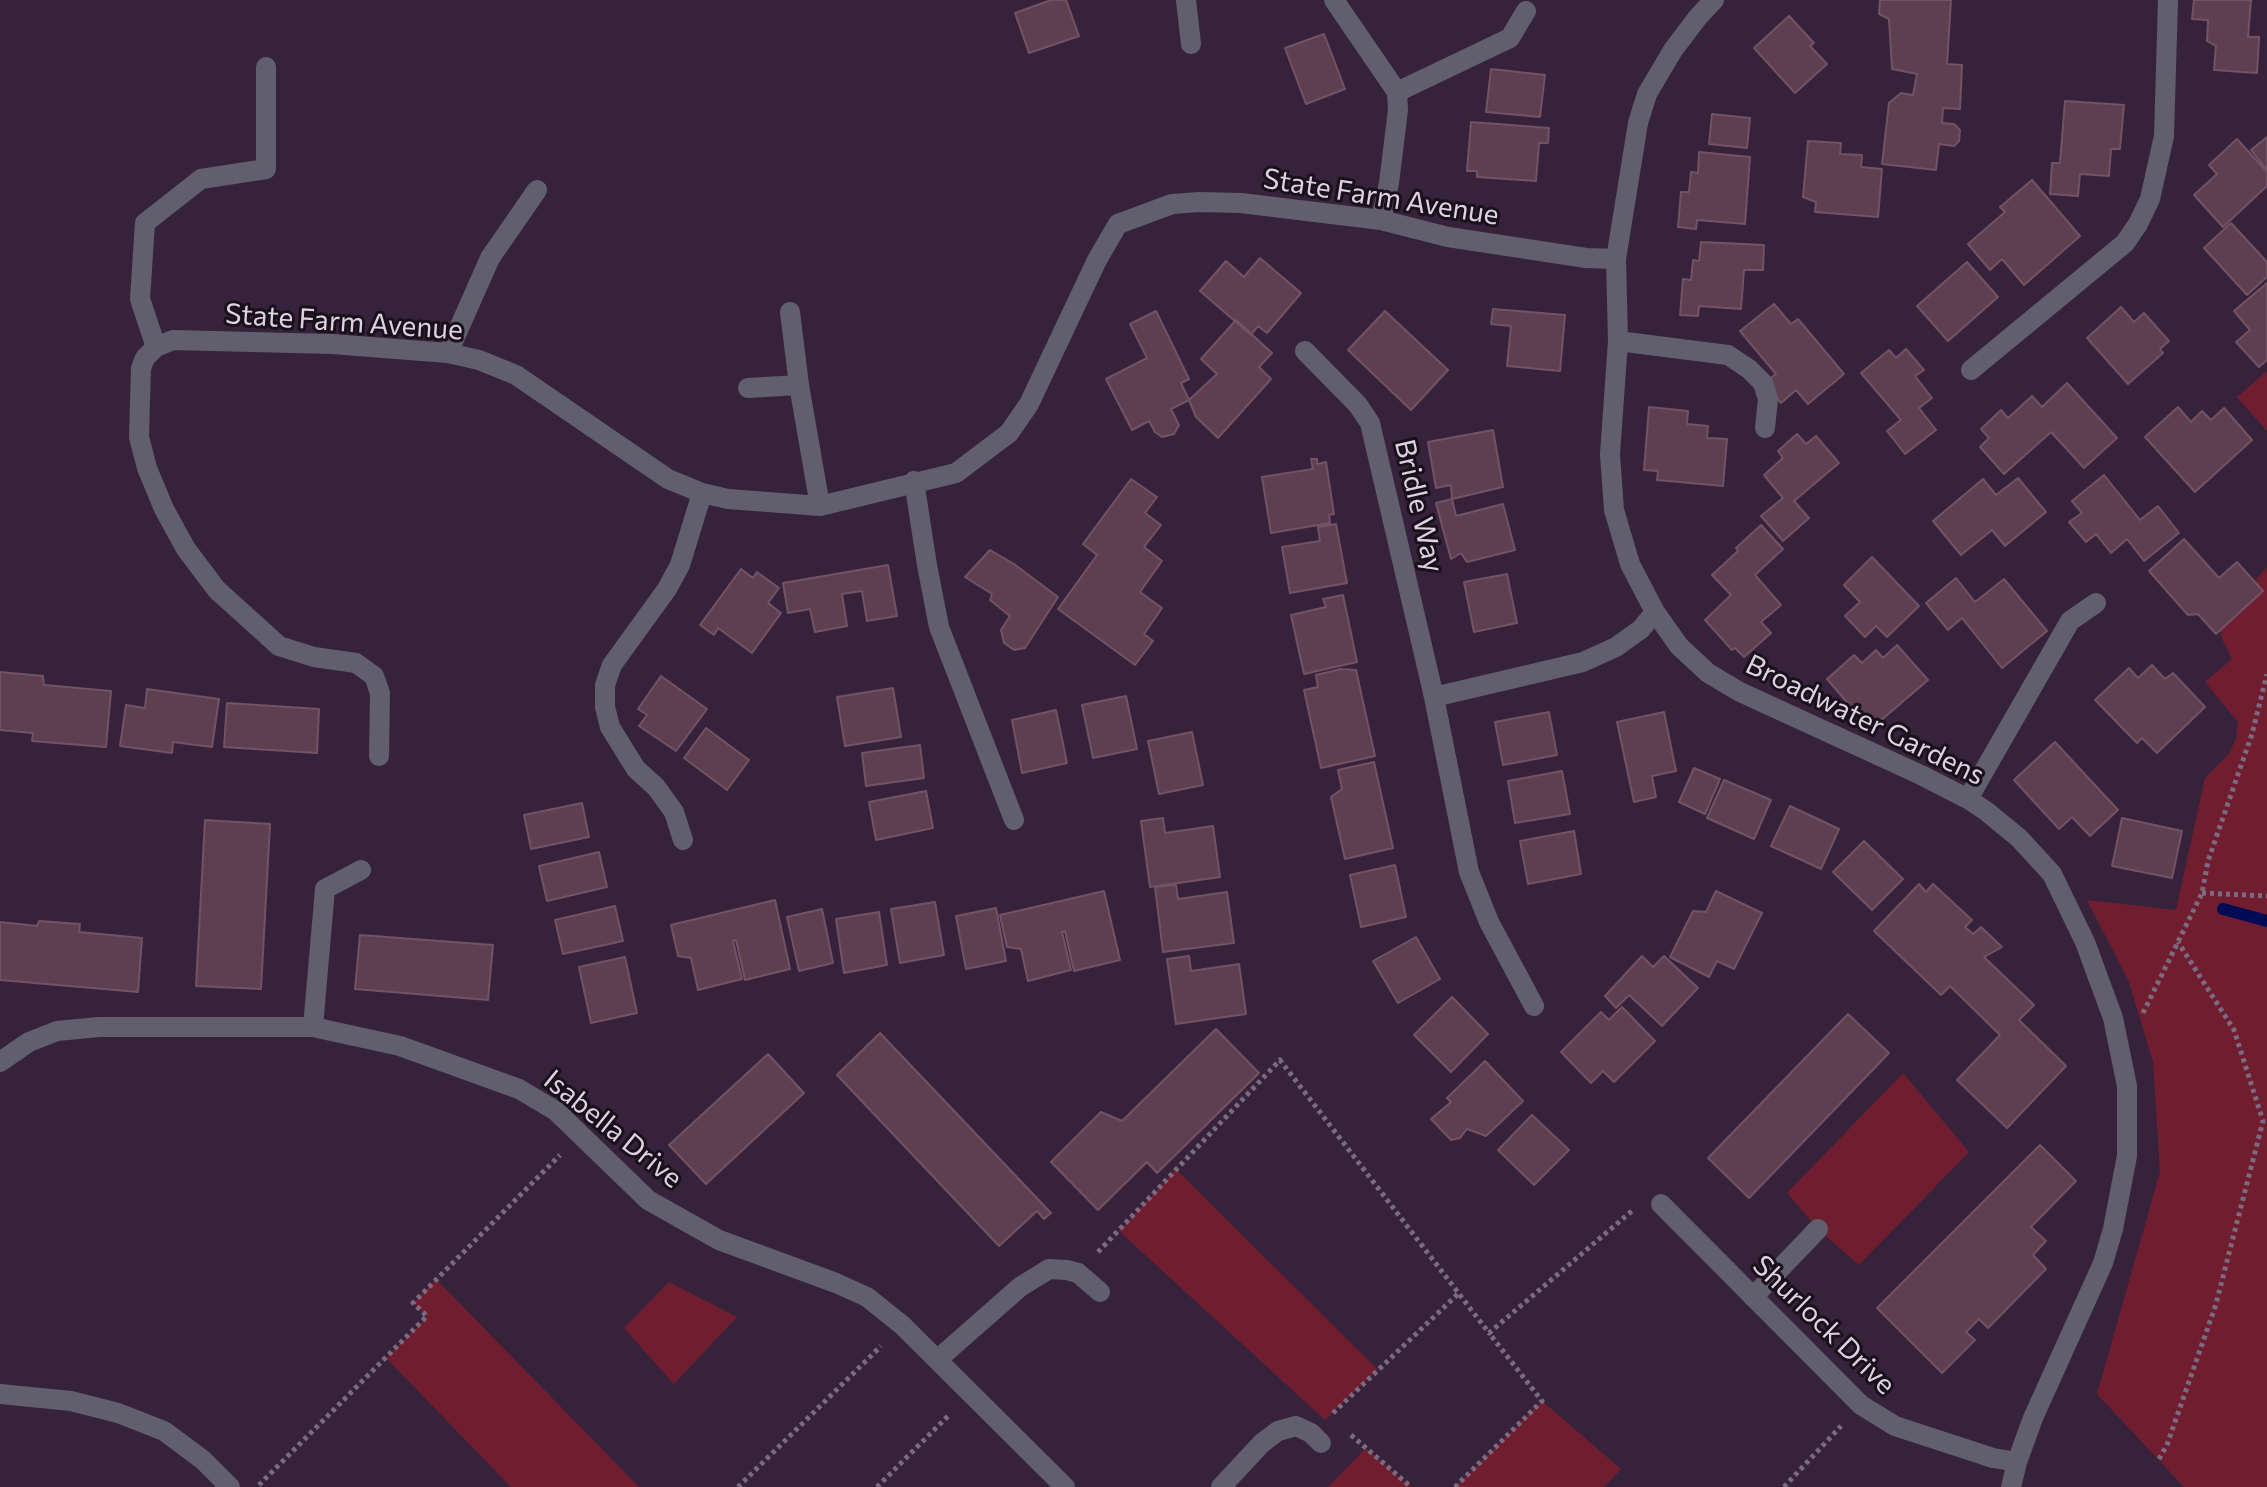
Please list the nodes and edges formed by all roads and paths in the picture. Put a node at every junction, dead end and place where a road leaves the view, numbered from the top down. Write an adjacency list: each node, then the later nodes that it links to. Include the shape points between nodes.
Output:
1 (1186, 0): 6 (street)
2 (1334, 0): 8 (street)
3 (1714, 0): 11 (street, Broadwater Gardens, via 1673,50 1647,94)
4 (2168, 0): 17 (street, via 2164,136 2150,199 2138,224 2125,243)
5 (1526, 11): 8 (street, via 1510,38)
6 (1191, 44)
7 (266, 67): 14 (street, via 266,169 201,179 145,223 140,299)
8 (1397, 92): 10 (street)
9 (537, 190): 16 (street, via 490,258)
10 (1381, 220): 11 (street, State Farm Avenue, via 1448,237); 21 (street, State Farm Avenue, via 1199,202 1172,204 1118,224 1029,404 1009,433 956,473)
11 (1616, 259): 13 (street, Broadwater Gardens)
12 (790, 312): 18 (street)
13 (1618, 341): 20 (street, via 1728,355 1763,383 1768,399); 25 (street, Broadwater Gardens, via 1610,454 1614,510 1630,564)
14 (165, 343): 16 (street, State Farm Avenue, via 332,344); 28 (street, via 145,358 141,368 139,437 164,509 217,590 279,646 356,663 374,676 380,693)
15 (1305, 351): 27 (street, Bridle Way, via 1370,423)
16 (448, 353): 22 (street, State Farm Avenue, via 516,375 668,479)
17 (1971, 370)
18 (799, 385): 19 (street); 23 (street)
19 (748, 388)
20 (1765, 428)
21 (914, 481): 23 (street, State Farm Avenue); 30 (street, via 939,627)
22 (702, 493): 23 (street, State Farm Avenue); 31 (street, via 680,565 612,665 605,685 610,727 636,769 674,812)
23 (820, 506)
24 (2096, 603): 29 (street, via 2070,621)
25 (1655, 612): 27 (street, via 1616,647 1583,662); 29 (street, Broadwater Gardens, via 1679,646 1708,673)
26 (2267, 674): 33 (path)
27 (1434, 697): 36 (street, Bridle Way, via 1469,872)
28 (379, 756)
29 (1968, 799): 38 (street, Broadwater Gardens, via 2019,838 2052,874 2085,942)
30 (1014, 820)
31 (683, 840)
32 (361, 870): 37 (street, via 325,889)
33 (2202, 893): 34 (path); 35 (path)
34 (2267, 896)
35 (2178, 942): 38 (path, via 2133,1033); 54 (path, via 2234,1030 2263,1121 2216,1304)
36 (1534, 1006)
37 (313, 1027): 39 (street, Isabella Drive, via 57,1031); 40 (street, Isabella Drive, via 400,1046 519,1089 556,1111)
38 (2119, 1045): 55 (street, Broadwater Gardens, via 2127,1086 2127,1156 2113,1229)
39 (0, 1062)
40 (580, 1134): 47 (street, Isabella Drive, via 648,1200 719,1240 867,1297); 57 (path, via 413,1303 427,1316)
41 (1661, 1204): 46 (street, Shurlock Drive); 48 (path, via 1650,1195)
42 (1818, 1229): 46 (street)
43 (1078, 1273): 44 (street); 45 (path, via 1280,1060); 49 (street, via 1049,1269 1020,1287)
44 (1100, 1292)
45 (1459, 1293): 48 (path); 53 (path)
46 (1753, 1297): 52 (street, Shurlock Drive)
47 (902, 1325): 49 (street, Isabella Drive); 58 (path)
48 (1489, 1333): 63 (path, via 1542,1401)
49 (937, 1360): 50 (street, Isabella Drive)
50 (970, 1393): 59 (path); 60 (street, Isabella Drive)
51 (0, 1394): 56 (street, via 71,1401 164,1431)
52 (1861, 1405): 55 (street, Shurlock Drive, via 1895,1426); 64 (path)
53 (1316, 1438): 61 (street, via 1296,1426 1278,1431); 62 (path, via 1347,1433)
54 (2159, 1459)
55 (2017, 1462): 65 (street, Broadwater Gardens)
56 (230, 1487)
57 (257, 1487)
58 (738, 1487)
59 (877, 1487)
60 (1065, 1487)
61 (1221, 1487)
62 (1411, 1487)
63 (1455, 1487)
64 (1784, 1487)
65 (2011, 1487)

